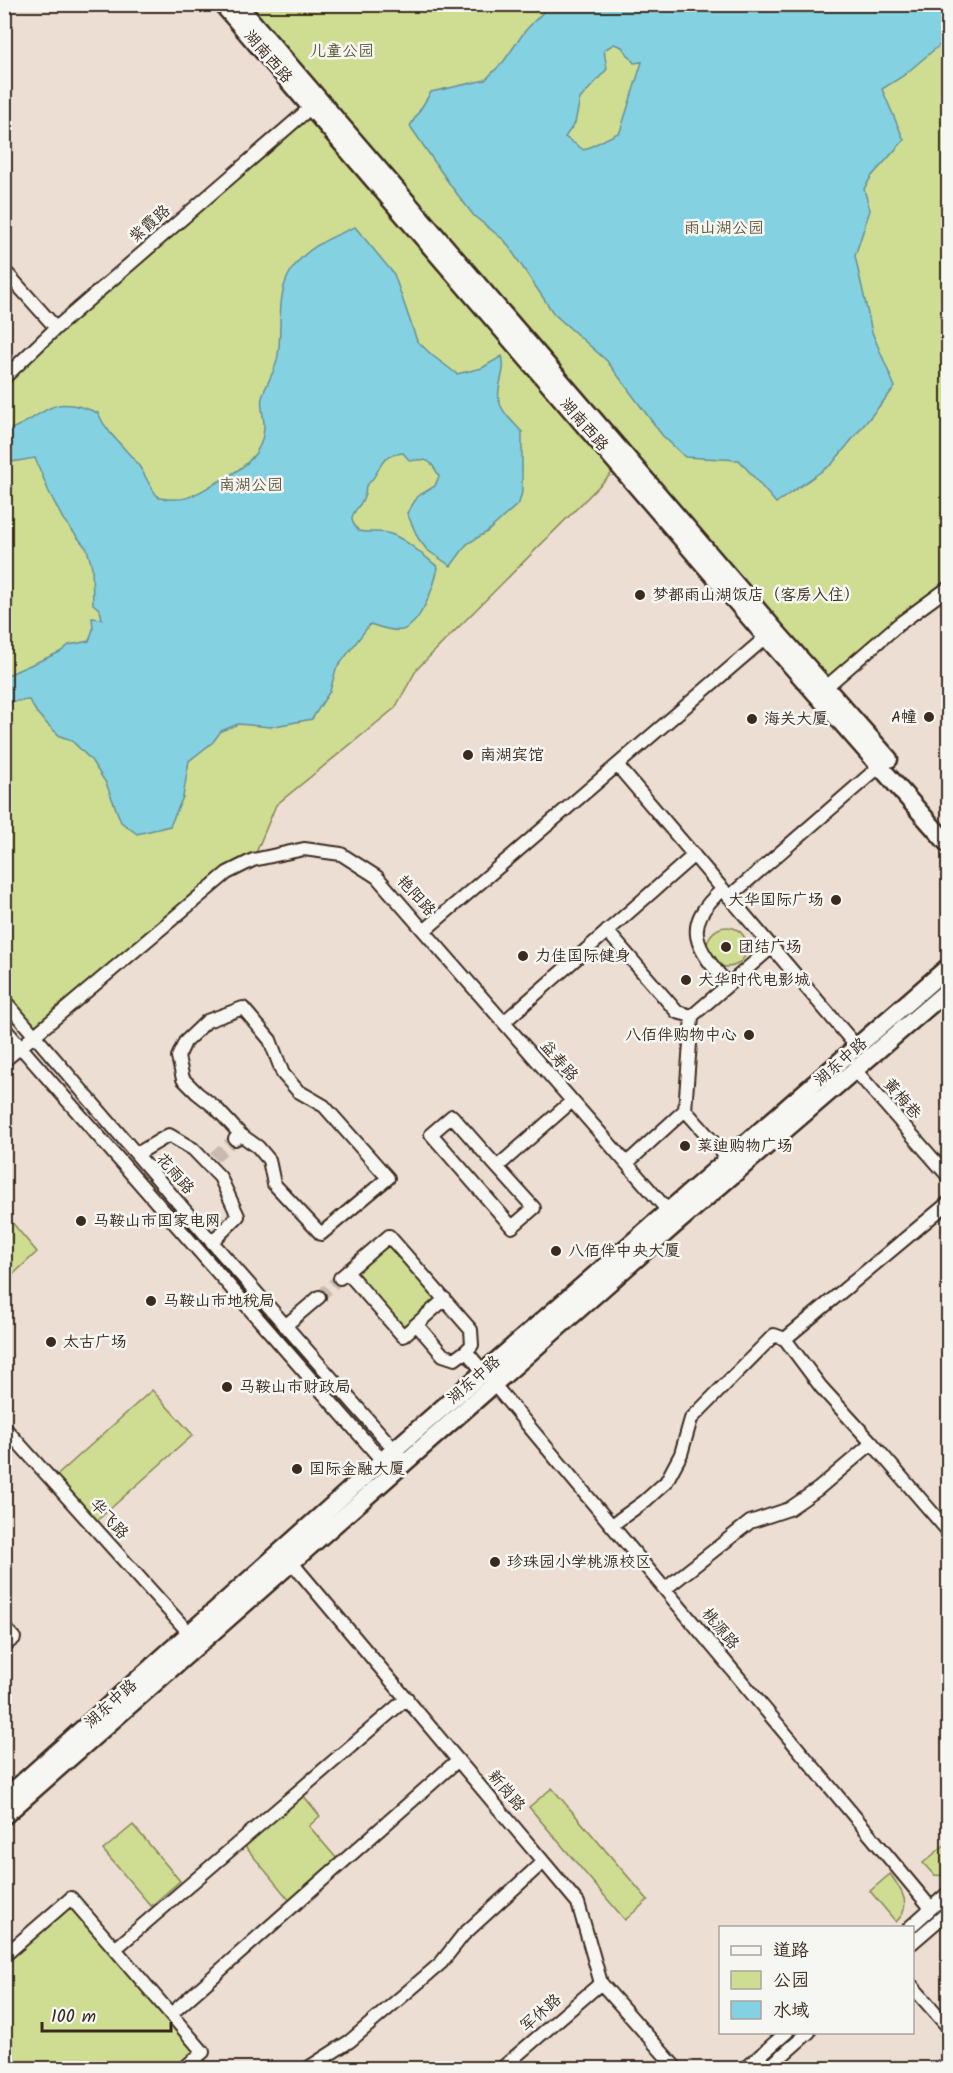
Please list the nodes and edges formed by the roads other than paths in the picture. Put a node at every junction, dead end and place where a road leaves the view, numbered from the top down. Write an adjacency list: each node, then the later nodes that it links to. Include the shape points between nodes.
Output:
1 (222, 4): 3 (main road, 湖南西路)
2 (237, 4): 3 (main road, 湖南西路)
3 (316, 103): 5 (street, 紫霞路); 8 (main road, 湖南西路)
4 (4, 270): 5 (street)
5 (56, 328): 6 (street, 紫霞路)
6 (4, 378)
7 (948, 588): 9 (street)
8 (770, 634): 9 (main road, 湖南西路); 10 (street, 艳阳路); 11 (main road, 湖南西路)
9 (826, 687): 12 (main road, 湖南西路)
10 (617, 765): 14 (street); 16 (street, 艳阳路)
11 (880, 766): 13 (main road, 湖南西路); 15 (street)
12 (948, 827)
13 (948, 844)
14 (694, 855): 15 (street); 17 (street)
15 (726, 893): 18 (street); 20 (street, via 711,899 699,917 695,935 704,957)
16 (424, 931): 24 (street, 益寿路); 26 (street, 艳阳路, via 377,877 341,855 304,849 253,860 227,873)
17 (607, 931): 23 (street, via 677,1011); 24 (street)
18 (772, 947): 20 (street); 28 (street)
19 (948, 968): 28 (main road, 湖东中路)
20 (728, 985): 23 (street)
21 (948, 990): 30 (main road, 湖东中路)
22 (4, 1000): 26 (street, 花雨路)
23 (692, 1016): 32 (street)
24 (504, 1022): 31 (street, 益寿路)
25 (4, 1028): 27 (street)
26 (35, 1035): 27 (street, 艳阳路); 34 (street, 花雨路)
27 (21, 1047): 29 (street, 艳阳路); 51 (street)
28 (857, 1047): 35 (main road, 湖东中路)
29 (4, 1061)
30 (855, 1070): 38 (street, 黄梅巷); 48 (main road, 湖东中路)
31 (572, 1101): 36 (street, 益寿路); 37 (street)
32 (685, 1110): 35 (street); 36 (street)
33 (238, 1137): 33 (street, via 258,1147 269,1160 274,1184 321,1234 388,1178 324,1106 298,1091 283,1074 270,1040 243,1008 207,1021 185,1042 178,1057 183,1079 216,1108)
34 (136, 1154): 41 (street, 花雨路); 41 (street, via 169,1135 211,1161 238,1216)
35 (729, 1160): 40 (main road, 湖东中路)
36 (627, 1163): 40 (street, 益寿路)
37 (497, 1167): 37 (street, via 452,1116 431,1134 512,1227 534,1208)
38 (948, 1176)
39 (948, 1203): 46 (street)
40 (669, 1212): 48 (main road, 湖东中路)
41 (212, 1242): 45 (street, 花雨路)
42 (319, 1297): 45 (street)
43 (445, 1299): 44 (street); 44 (street, via 389,1236 344,1275 403,1336); 47 (street, via 471,1330 472,1345)
44 (417, 1325): 47 (street, via 443,1355 455,1359)
45 (285, 1326): 51 (street, 花雨路)
46 (785, 1339): 50 (street, via 821,1387); 52 (street, via 774,1335 710,1398 691,1419 681,1454 666,1482)
47 (466, 1350): 48 (street, 桃源路)
48 (489, 1377): 51 (main road, 湖东中路); 52 (street, 桃源路)
49 (7, 1436): 57 (street, 华飞路)
50 (872, 1443): 53 (street); 55 (street, via 818,1489 789,1509 750,1522)
51 (393, 1461): 54 (main road, 湖东中路)
52 (612, 1525): 55 (street, 桃源路)
53 (948, 1531)
54 (287, 1556): 57 (main road, 湖东中路); 59 (street, 新岗路); 61 (main road, 湖东中路)
55 (665, 1589): 64 (street, 桃源路)
56 (4, 1627): 58 (street, via 14,1638)
57 (190, 1634): 61 (main road, 湖东中路)
58 (4, 1646)
59 (407, 1698): 60 (street, 新岗路); 68 (street)
60 (458, 1760): 62 (street, 新岗路); 72 (street)
61 (6, 1808)
62 (543, 1862): 70 (street, 新岗路, via 578,1903); 77 (street, via 463,1935 441,1963 350,2041)
63 (948, 1893): 64 (street)
64 (931, 1908): 66 (street)
65 (948, 1912): 67 (street)
66 (911, 1926)
67 (914, 1941)
68 (115, 1949): 69 (street, via 71,1898); 72 (street)
69 (4, 1956)
70 (601, 1983): 78 (street, 军休路); 79 (street, 新岗路)
71 (914, 1988): 73 (street)
72 (171, 2014): 76 (street, via 203,2052)
73 (948, 2027)
74 (786, 2034): 80 (street)
75 (807, 2034): 81 (street)
76 (184, 2068)
77 (308, 2068)
78 (502, 2068)
79 (676, 2068)
80 (746, 2068)
81 (768, 2068)

